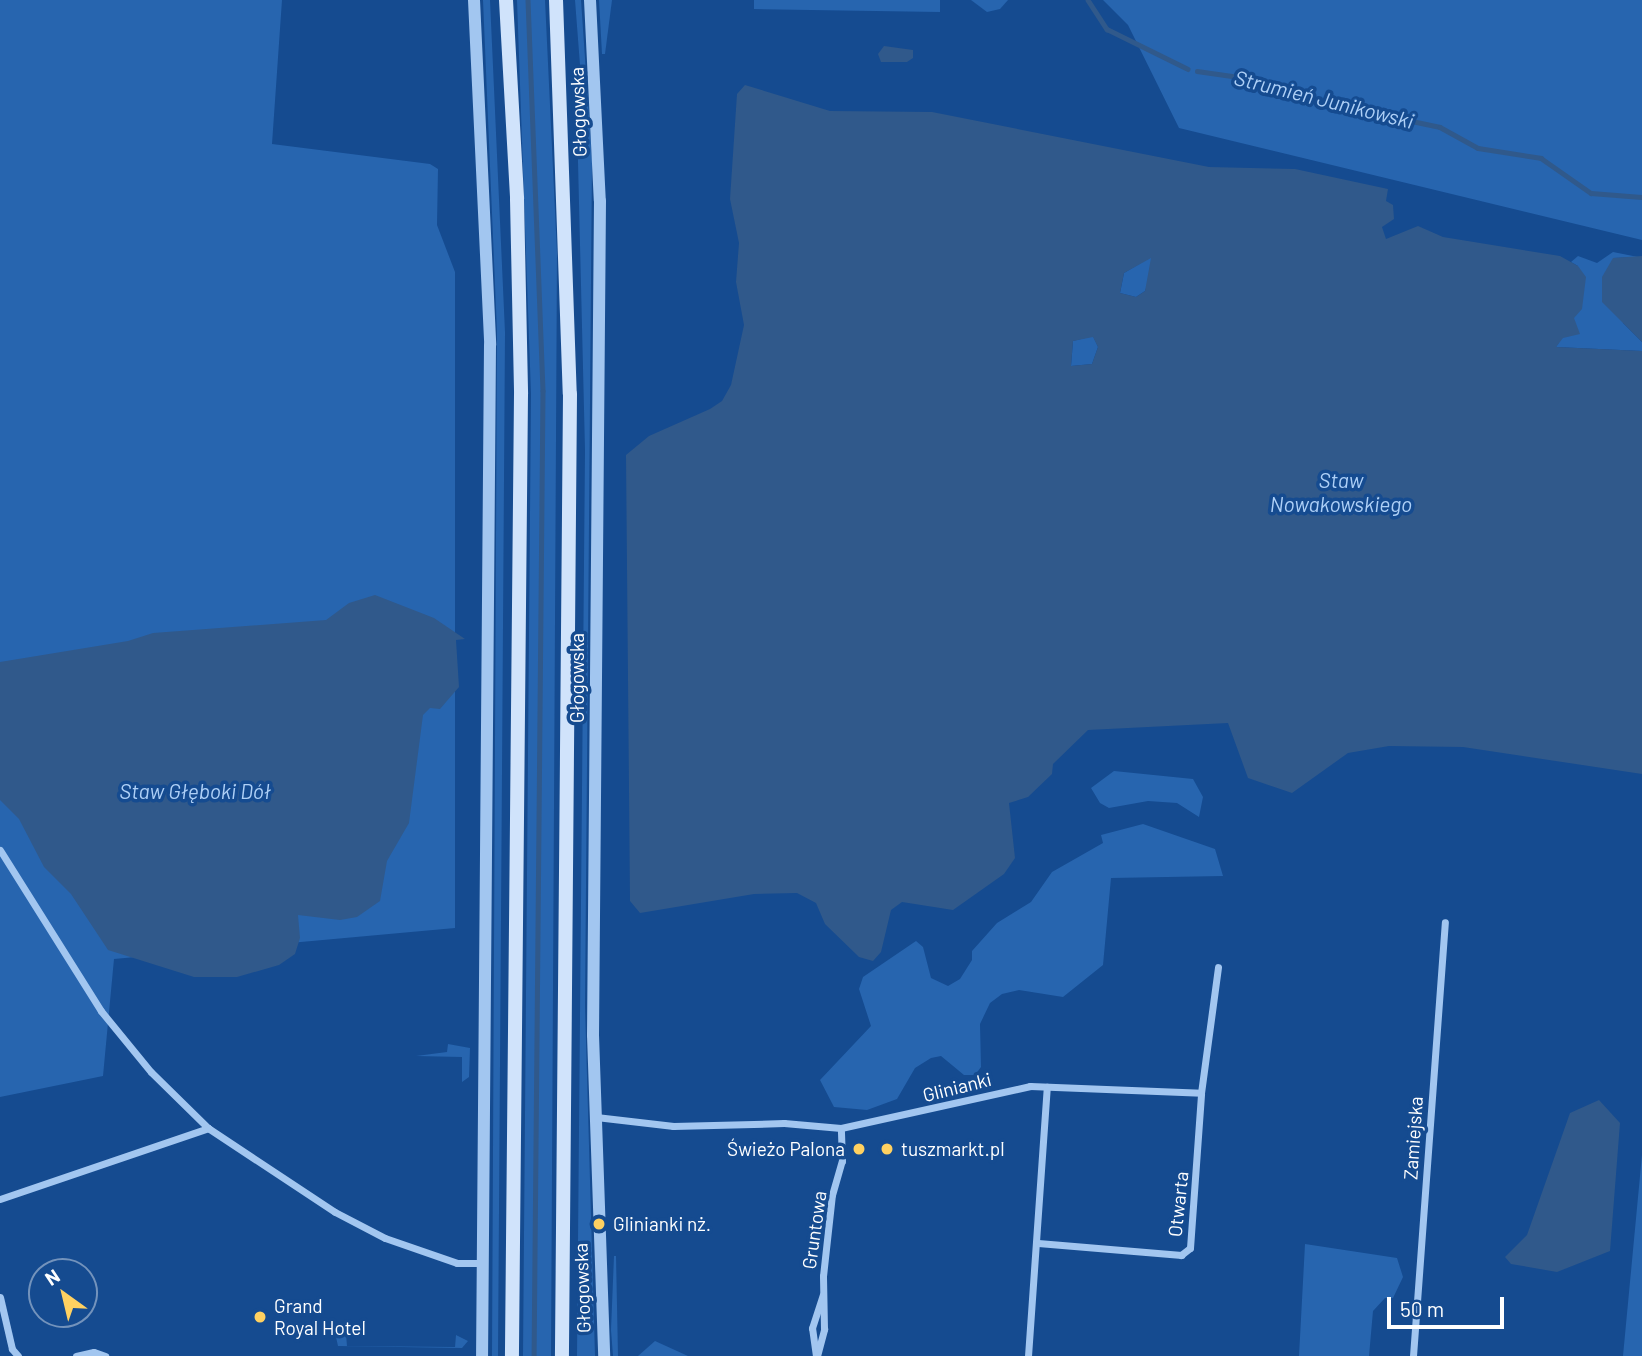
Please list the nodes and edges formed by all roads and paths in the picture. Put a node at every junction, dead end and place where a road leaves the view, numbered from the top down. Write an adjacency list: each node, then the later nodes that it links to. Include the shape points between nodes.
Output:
1 (474, 0): 15 (street, via 490,345)
2 (506, 0): 22 (main road, via 521,394)
3 (556, 0): 23 (main road, Głogowska, via 570,394)
4 (590, 0): 10 (street, Głogowska, via 600,201)
5 (0, 850): 11 (street, via 101,1011 151,1072)
6 (1445, 922): 27 (street, Zamiejska)
7 (1218, 967): 9 (street)
8 (1046, 1087): 9 (street, Glinianki); 12 (street, Glinianki, via 1030,1086); 14 (street)
9 (1201, 1093): 14 (street, Otwarta, via 1190,1248 1181,1255)
10 (596, 1117): 12 (street, Glinianki, via 673,1126 784,1123); 24 (street, Głogowska)
11 (208, 1128): 13 (street); 15 (street, via 335,1212 385,1238 457,1263)
12 (841, 1128): 16 (street, Gruntowa, via 842,1161 832,1195)
13 (0, 1199)
14 (1038, 1243): 26 (street)
15 (483, 1263): 21 (street)
16 (823, 1295): 25 (street, Gruntowa, via 824,1329); 25 (street, Gruntowa, via 814,1316)
17 (0, 1297): 18 (street, via 12,1349)
18 (18, 1356)
19 (76, 1356): 20 (street, via 94,1352)
20 (104, 1356)
21 (482, 1356)
22 (512, 1356)
23 (562, 1356)
24 (604, 1356)
25 (816, 1356)
26 (1028, 1356)
27 (1413, 1356)

